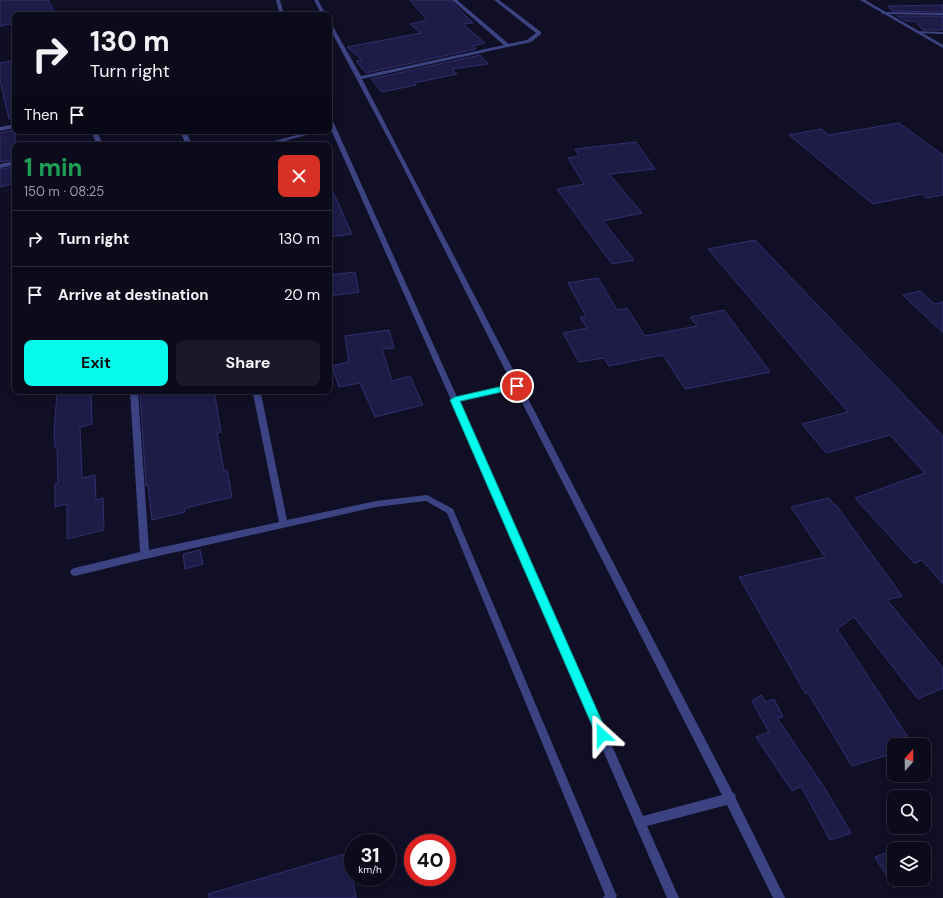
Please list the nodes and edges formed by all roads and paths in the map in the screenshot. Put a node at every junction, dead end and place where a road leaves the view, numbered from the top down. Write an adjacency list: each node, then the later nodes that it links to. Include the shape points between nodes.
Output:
1 (278, 0): 6 (street)
2 (316, 0): 7 (street)
3 (454, 0): 13 (street)
4 (496, 0): 13 (street, via 539,33 529,41)
5 (862, 0): 8 (street)
6 (281, 12)
7 (322, 12)
8 (884, 13): 9 (street); 11 (street)
9 (943, 14)
10 (332, 28): 15 (street)
11 (918, 32): 12 (street); 14 (street)
12 (943, 33)
13 (508, 46): 15 (street)
14 (943, 47)
15 (360, 78): 23 (street)
16 (12, 127): 17 (street)
17 (0, 129)
18 (332, 129): 26 (street)
19 (307, 134): 20 (street)
20 (274, 142)
21 (12, 164): 22 (street)
22 (0, 166)
23 (517, 386): 26 (street); 30 (street)
24 (134, 394): 28 (street)
25 (257, 394): 27 (street)
26 (455, 400): 31 (street)
27 (284, 524): 28 (street); 32 (street, via 376,504 426,498 450,511)
28 (146, 555): 29 (street)
29 (75, 572)
30 (731, 798): 31 (street); 34 (street)
31 (640, 822): 33 (street)
32 (609, 898)
33 (673, 898)
34 (779, 898)

